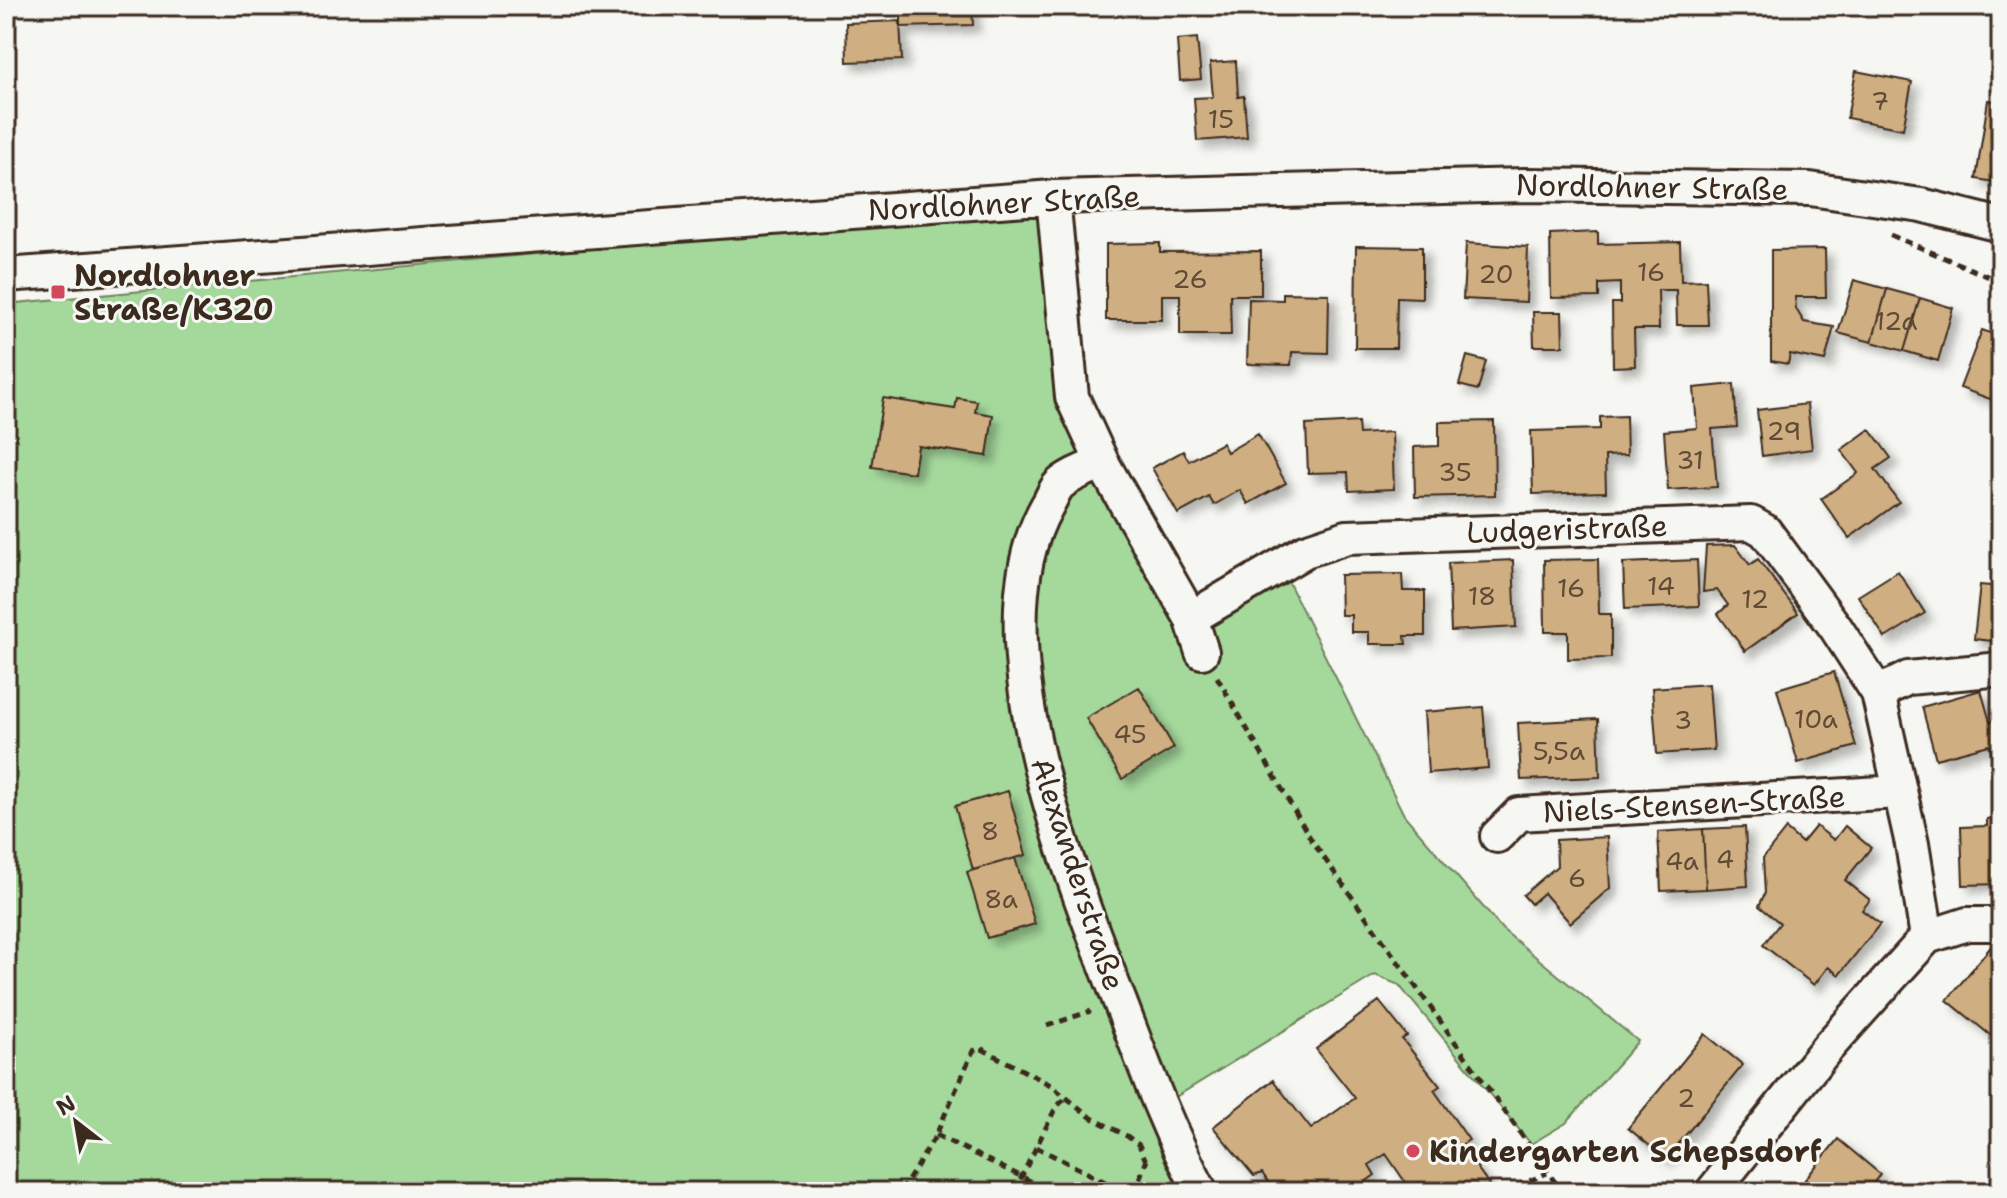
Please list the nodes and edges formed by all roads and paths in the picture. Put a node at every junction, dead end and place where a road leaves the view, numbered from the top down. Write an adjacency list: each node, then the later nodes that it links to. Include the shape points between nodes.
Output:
1 (1053, 197): 2 (street, Nordlohner Straße, via 1526,185 1723,186 1843,192); 4 (street, Nordlohner Straße); 6 (street, via 1072,397)
2 (2001, 225)
3 (1884, 232): 5 (path)
4 (6, 275)
5 (2001, 282)
6 (1102, 462): 7 (street); 15 (street, Alexanderstraße, via 1059,485 1033,532 1020,608 1022,661 1042,776)
7 (1191, 618): 8 (street); 10 (street, Ludgeristraße, via 1305,551 1347,537 1751,523 1765,531)
8 (1202, 652): 21 (path, via 1312,841)
9 (2001, 669): 10 (street, via 1908,678)
10 (1878, 693): 11 (street, Ludgeristraße)
11 (1899, 792): 12 (street, Niels-Stensen-Straße, via 1519,814); 14 (street, Ludgeristraße)
12 (1497, 836)
13 (2001, 924): 14 (street, via 1967,924)
14 (1927, 937): 30 (street, via 1828,1047)
15 (1119, 1001): 16 (path); 27 (street, Alexanderstraße, via 1174,1141)
16 (1047, 1026)
17 (1066, 1098): 18 (path, via 980,1048 973,1051); 19 (path); 20 (path, via 1139,1145)
18 (936, 1135): 22 (path); 23 (path)
19 (1036, 1147): 22 (path); 26 (path)
20 (1146, 1161)
21 (1547, 1173): 28 (path); 29 (path)
22 (1022, 1177): 24 (path); 25 (path)
23 (901, 1192)
24 (1014, 1192)
25 (1053, 1192)
26 (1125, 1192)
27 (1201, 1192)
28 (1504, 1192)
29 (1562, 1192)
30 (1712, 1192)

